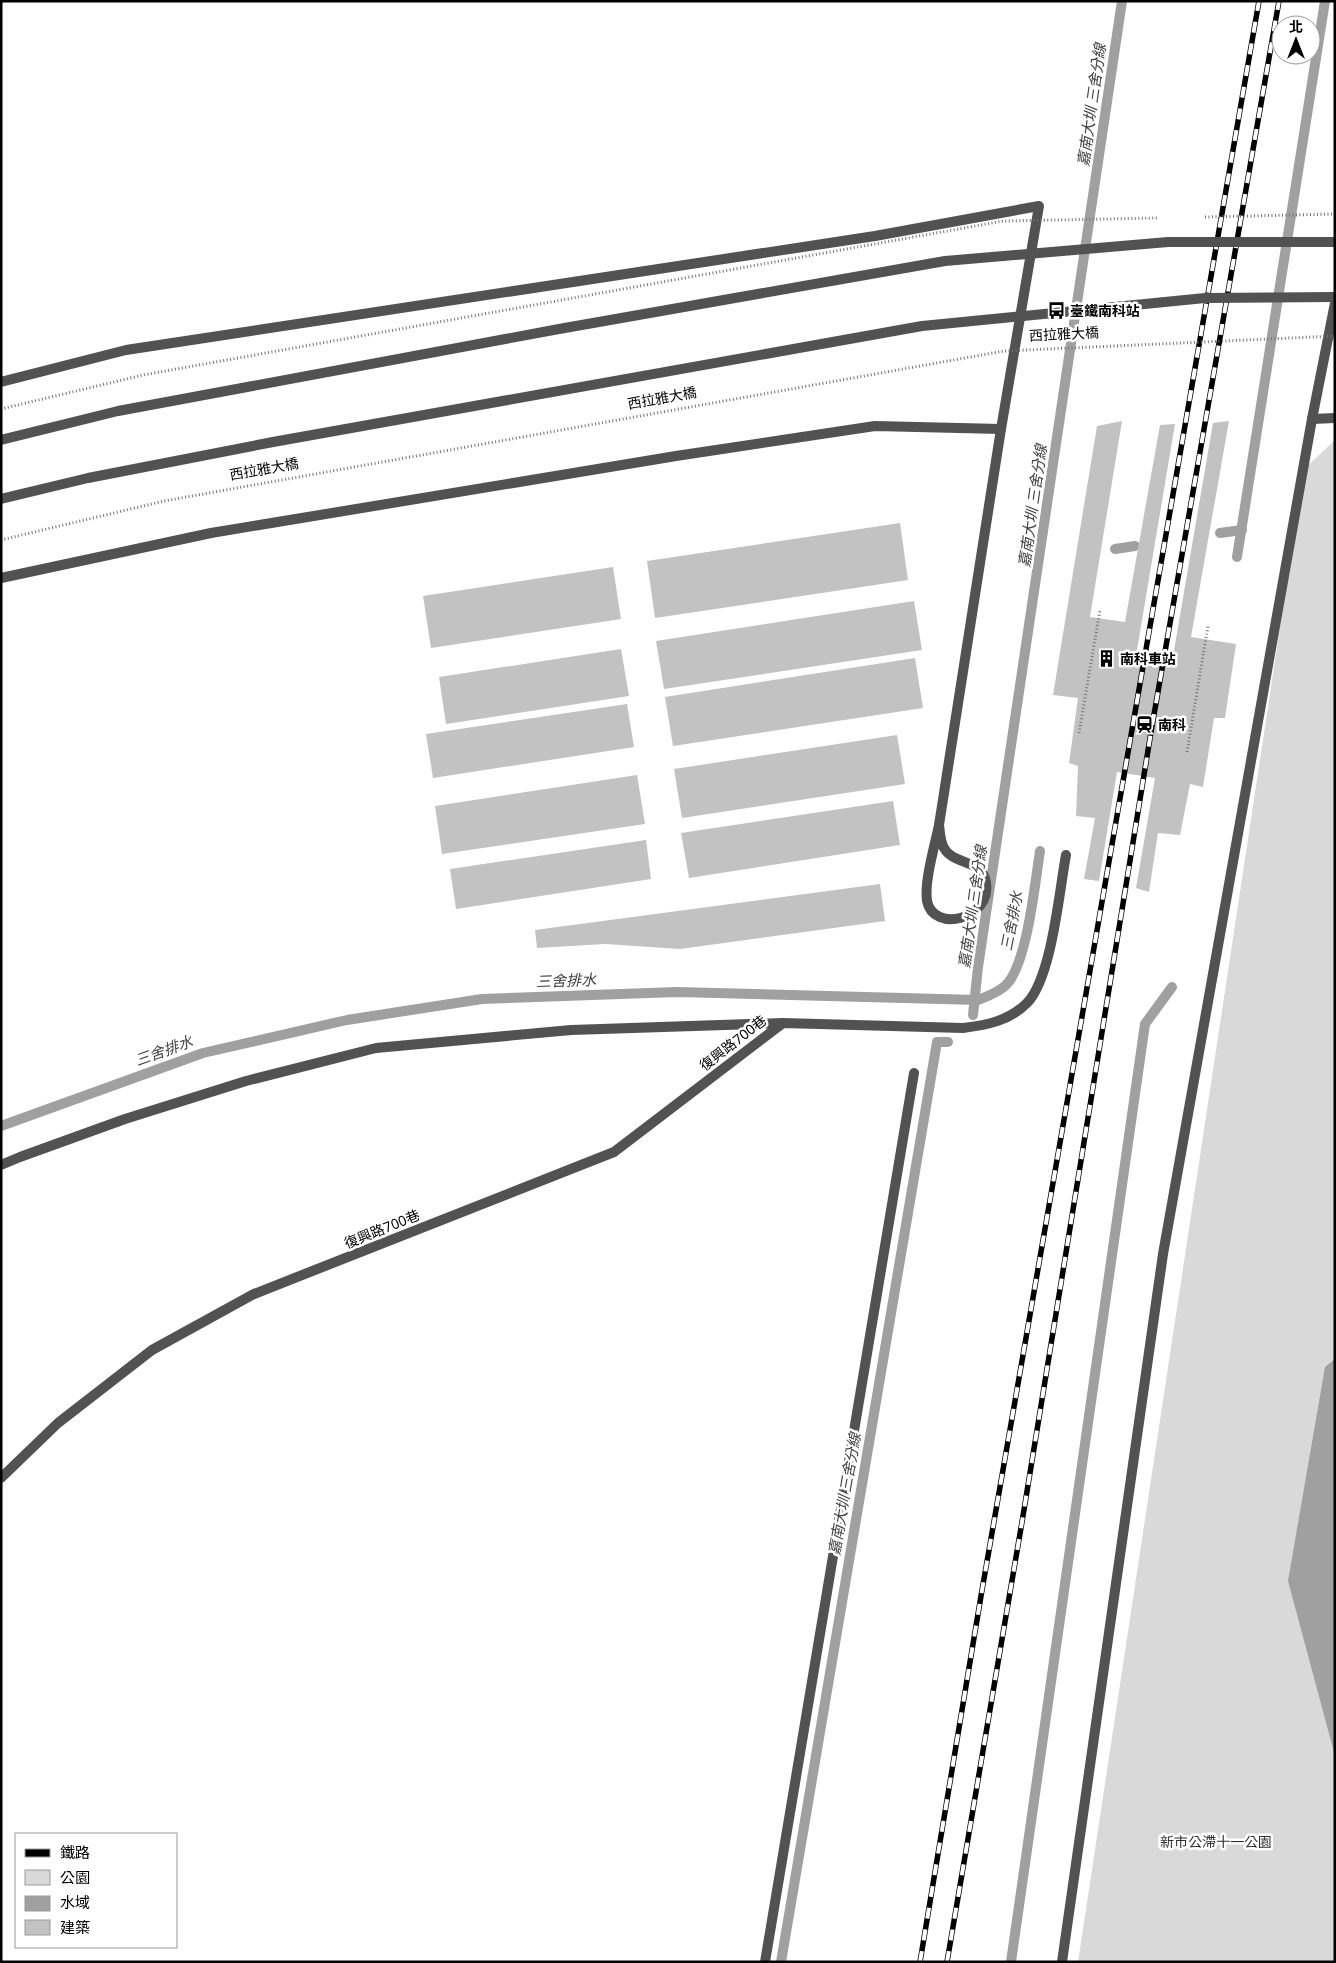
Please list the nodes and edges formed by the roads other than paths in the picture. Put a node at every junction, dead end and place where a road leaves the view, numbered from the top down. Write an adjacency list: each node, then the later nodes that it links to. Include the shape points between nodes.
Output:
1 (1335, 242): 8 (street, bridge, via 1168,242 945,261 559,328 138,408)
2 (1335, 297): 9 (street, 西拉雅大橋, bridge, via 1205,298 922,326 273,442 88,478)
3 (1335, 303): 6 (street)
4 (1, 382): 7 (street, via 126,350 855,239 1039,206)
5 (1335, 418): 6 (street)
6 (1312, 419): 18 (street, via 1163,1254)
7 (1000, 429): 10 (street, via 865,427 211,533); 11 (street)
8 (1, 440)
9 (1, 499)
10 (1, 578)
11 (939, 825): 11 (street, via 928,883 929,907 938,916 959,919 972,914 984,901 986,881 978,869 954,858 946,850)
12 (1066, 855): 13 (street, via 1047,964 1039,985 1027,1002 1009,1016 988,1025 963,1028)
13 (783, 1023): 15 (street, via 571,1030 376,1048 246,1081 125,1119); 16 (street, 復興路700巷, via 614,1152 254,1294 152,1350 58,1423)
14 (914, 1073): 17 (street)
15 (1, 1165)
16 (1, 1478)
17 (764, 1962)
18 (1062, 1962)

